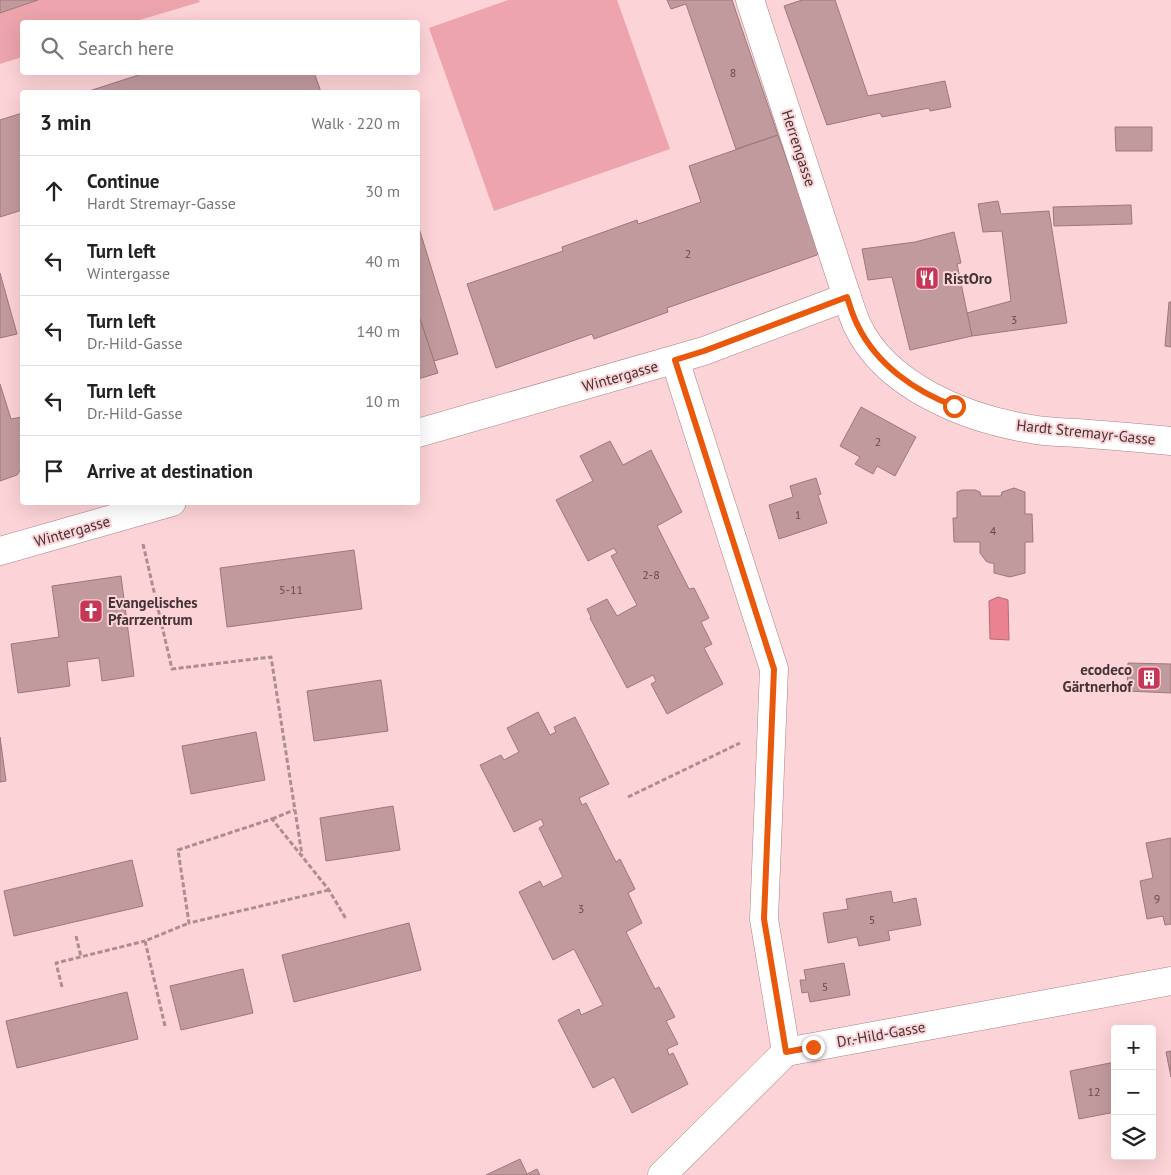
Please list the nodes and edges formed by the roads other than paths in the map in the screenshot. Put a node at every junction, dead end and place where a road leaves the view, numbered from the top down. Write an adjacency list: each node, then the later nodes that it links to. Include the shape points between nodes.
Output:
1 (750, 0): 2 (street, Herrengasse)
2 (847, 297): 3 (street, Wintergasse); 5 (street, Hardt Stremayr-Gasse, via 858,326 883,361 916,389 936,400 977,416 1031,429)
3 (675, 360): 4 (street, Wintergasse); 9 (street, via 774,669 764,919)
4 (420, 432)
5 (1171, 441)
6 (162, 505): 7 (street, Wintergasse)
7 (0, 551)
8 (1171, 981): 9 (street, Dr.-Hild-Gasse)
9 (786, 1052): 10 (street)
10 (662, 1175)

